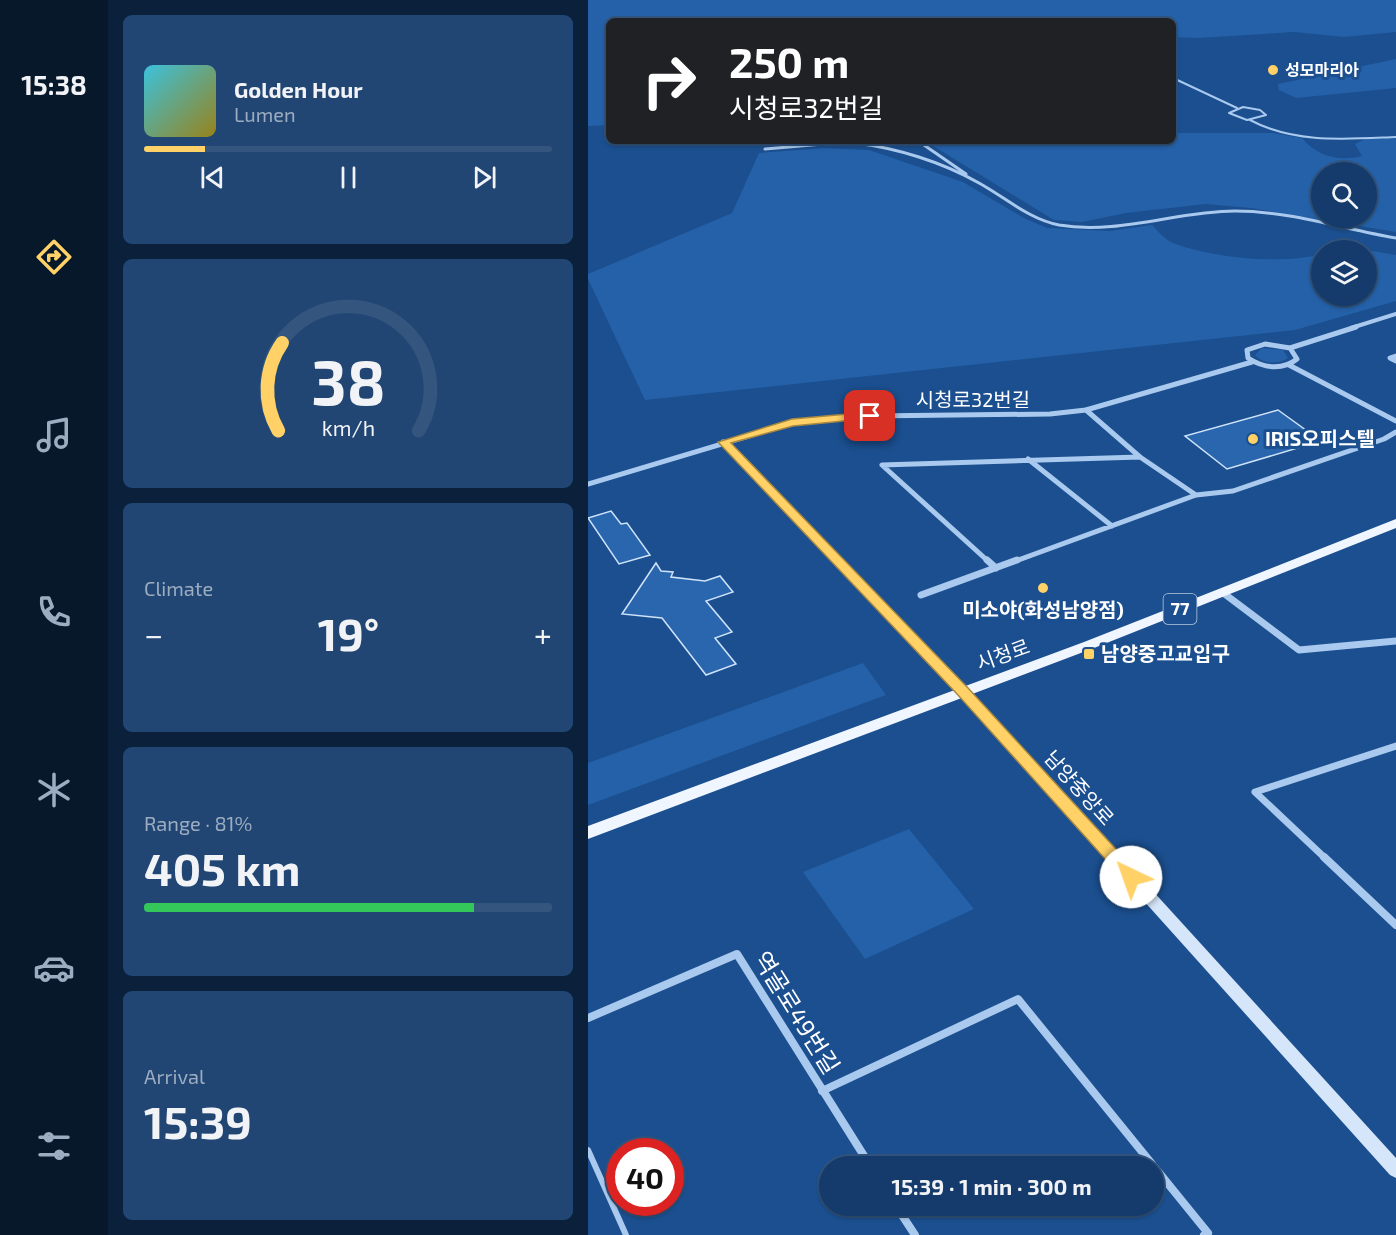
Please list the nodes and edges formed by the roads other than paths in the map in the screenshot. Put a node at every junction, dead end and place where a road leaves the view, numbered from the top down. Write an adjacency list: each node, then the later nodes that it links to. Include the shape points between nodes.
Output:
1 (1176, 79): 2 (lane)
2 (1237, 108): 3 (lane, via 1229,111 1230,115); 3 (lane, via 1255,108 1266,113 1261,119)
3 (1250, 120): 4 (lane, via 1274,131 1302,136)
4 (1396, 136)
5 (922, 144): 7 (lane)
6 (765, 149): 7 (lane, via 862,144)
7 (978, 182): 8 (lane, via 1030,216 1075,227 1114,228 1234,210)
8 (1396, 238)
9 (1396, 314): 10 (street)
10 (1290, 348): 13 (street, via 1265,344 1251,347 1246,354); 14 (street, via 1297,359)
11 (1396, 356): 12 (street, via 1390,358)
12 (1396, 361)
13 (1252, 362): 14 (street); 15 (street, 시청로32번길)
14 (1289, 365): 16 (street)
15 (1086, 410): 18 (street, 시청로32번길, via 870,416 792,423); 19 (street)
16 (1396, 421)
17 (1396, 432): 22 (street, via 1233,492)
18 (723, 442): 21 (street, 시청로32번길); 29 (street, 남양중앙로)
19 (1140, 457): 20 (street); 22 (street)
20 (1027, 459): 24 (street); 25 (street, via 882,465)
21 (588, 484)
22 (1196, 495): 24 (street)
23 (1396, 523): 26 (main road, 시청로 / 77)
24 (1112, 526): 25 (street)
25 (996, 568): 27 (street)
26 (1222, 592): 28 (street, via 1299,650); 29 (main road, 시청로 / 77)
27 (921, 595)
28 (1396, 641)
29 (963, 691): 31 (main road, 시청로 / 77); 37 (street, 남양중앙로)
30 (1396, 746): 32 (street, via 1255,792)
31 (588, 833)
32 (1396, 924)
33 (588, 1018): 34 (street, 역골로49번길, via 737,954)
34 (822, 1091): 36 (street, 역골로49번길); 39 (street, via 1018,999)
35 (588, 1150): 40 (lane)
36 (864, 1156)
37 (1396, 1170)
38 (903, 1216): 41 (street)
39 (1207, 1234)
40 (626, 1235)
41 (915, 1235)

